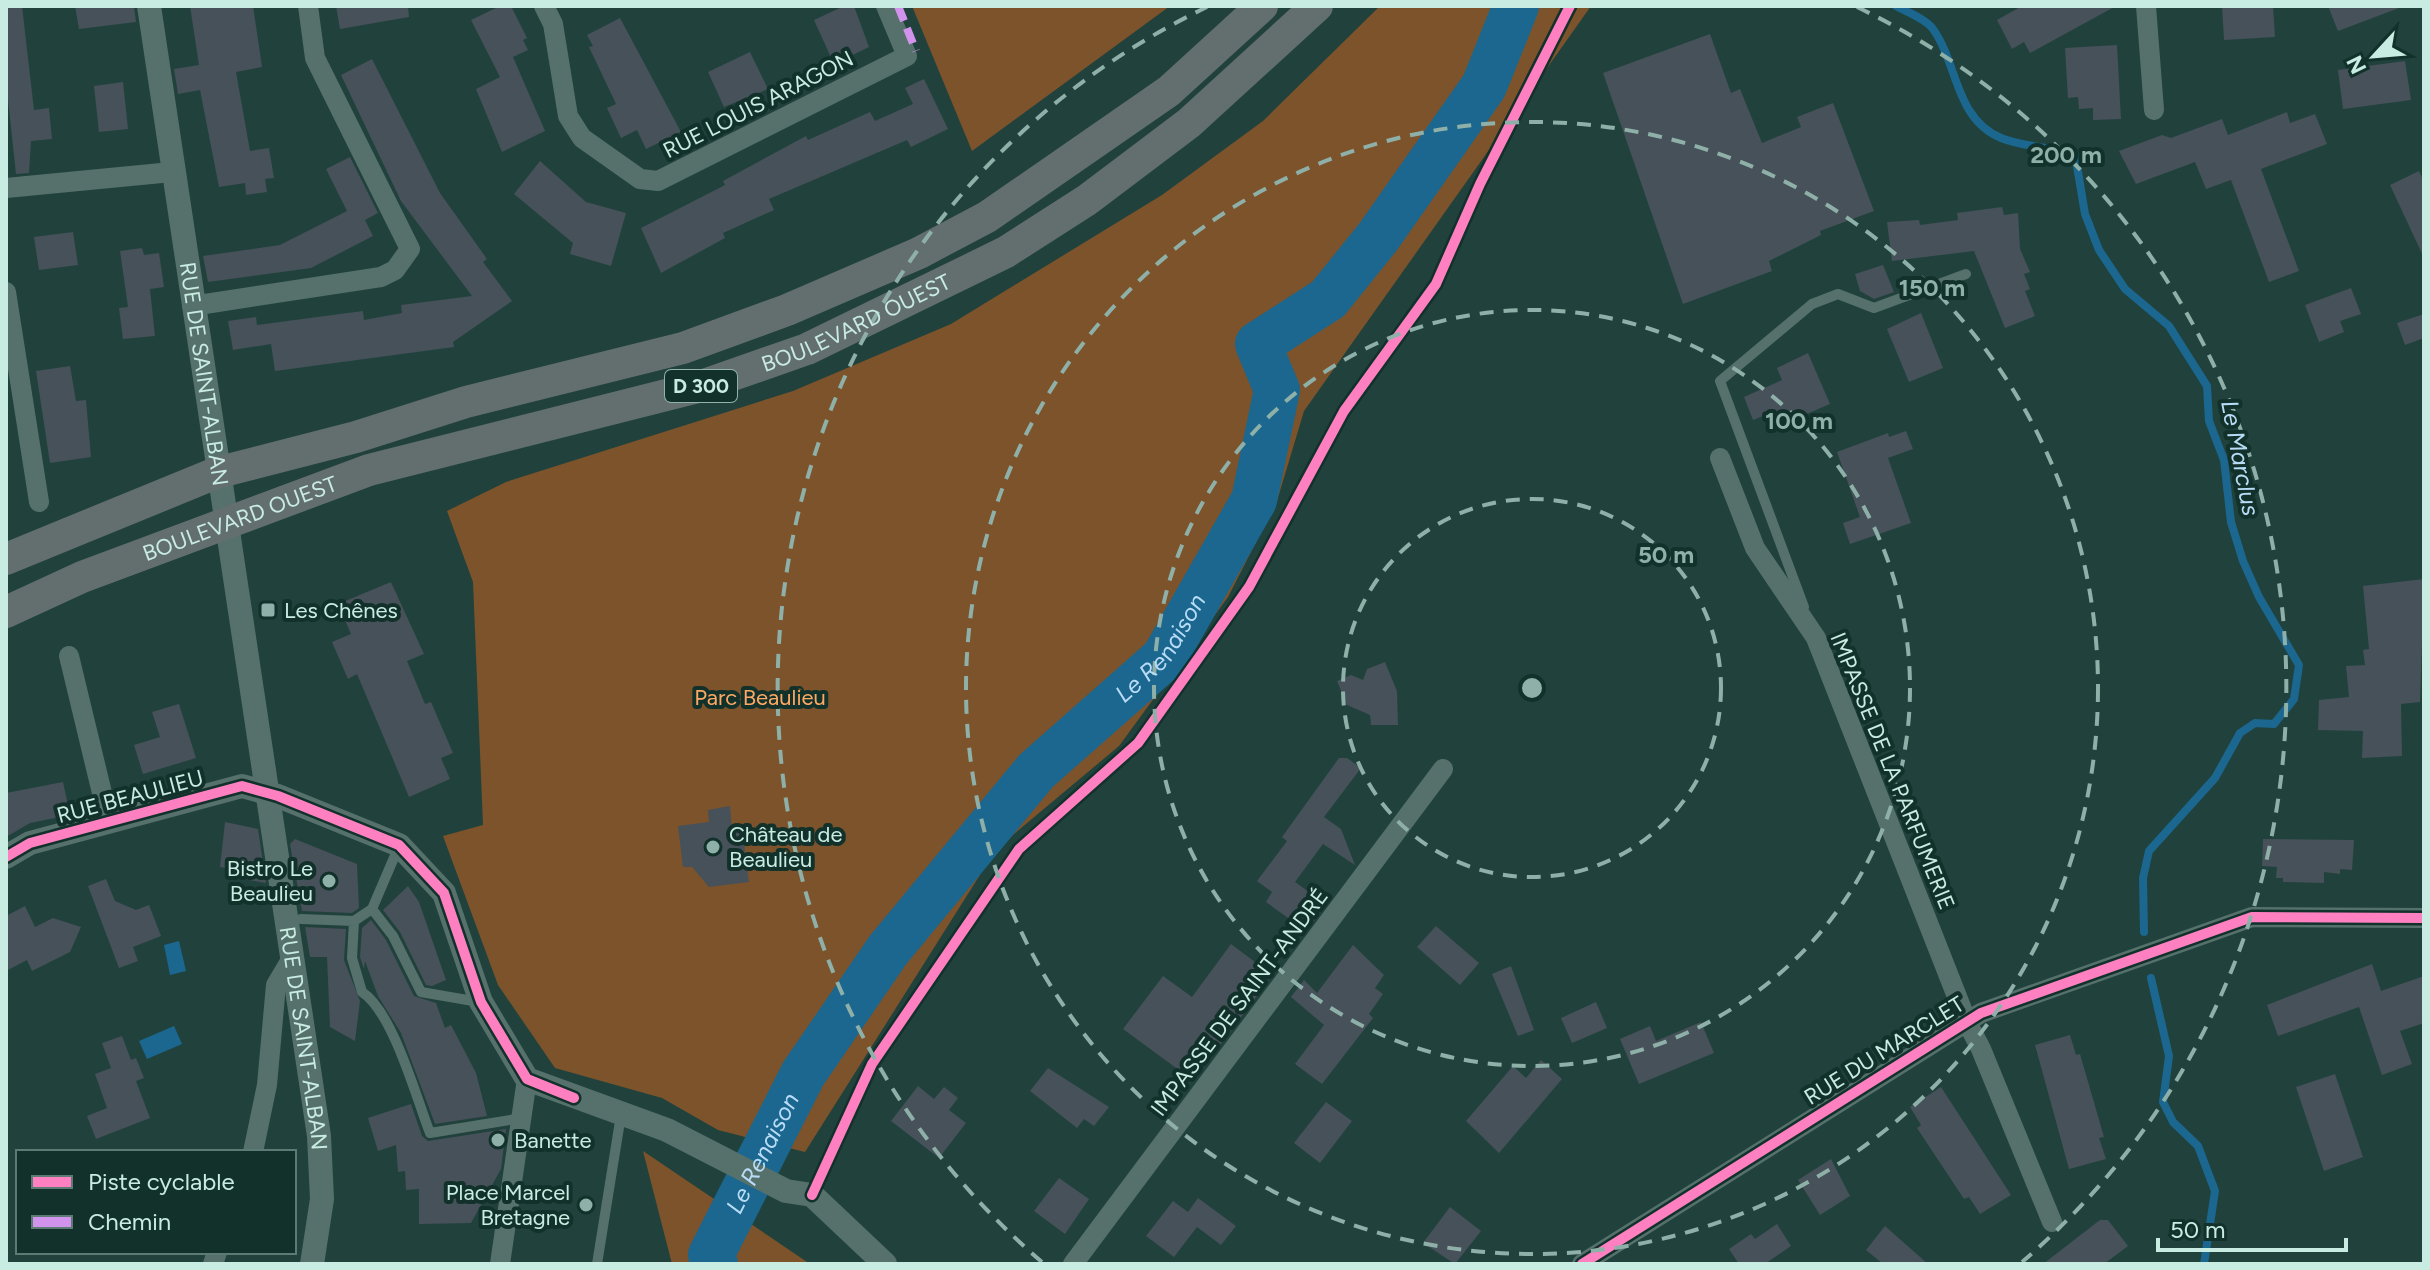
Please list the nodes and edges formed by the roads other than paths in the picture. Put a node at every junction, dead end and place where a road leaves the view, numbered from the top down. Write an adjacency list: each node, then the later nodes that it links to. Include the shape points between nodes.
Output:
1 (149, 6): 9 (street, RUE DE SAINT-ALBAN)
2 (308, 6): 13 (street, via 315,58 410,249 395,270 381,277)
3 (544, 6): 4 (street, RUE LOUIS ARAGON, via 553,24 568,116 582,138 640,179 658,181 907,56)
4 (886, 6)
5 (1262, 6): 16 (main road, BOULEVARD OUEST / D 300, via 1169,91 987,217 919,253 683,348 216,473)
6 (1317, 6): 17 (main road, BOULEVARD OUEST / D 300, via 1189,123 1087,200 1006,252 807,349 698,387 369,470 82,577)
7 (2146, 6): 8 (street)
8 (2154, 110)
9 (172, 172): 10 (street); 13 (street, RUE DE SAINT-ALBAN)
10 (6, 188)
11 (1966, 274): 18 (lane, via 1874,308 1838,294 1812,304 1720,381)
12 (6, 292): 15 (street)
13 (192, 306): 21 (street, RUE DE SAINT-ALBAN, via 217,441)
14 (1720, 458): 18 (street, IMPASSE DE LA PARFUMERIE, via 1755,548)
15 (39, 502)
16 (6, 559)
17 (6, 612)
18 (1816, 638): 31 (street, IMPASSE DE LA PARFUMERIE)
19 (69, 656): 22 (street)
20 (1443, 769): 41 (street, IMPASSE DE SAINT-ANDRÉ)
21 (267, 794): 22 (street, RUE BEAULIEU, via 242,786); 23 (street, RUE BEAULIEU); 29 (street, RUE DE SAINT-ALBAN)
22 (109, 822): 24 (street, RUE BEAULIEU, via 30,843)
23 (399, 845): 25 (lane); 30 (street, via 444,893)
24 (6, 857)
25 (372, 909): 28 (lane); 30 (lane, via 393,936 421,992)
26 (2424, 918): 31 (street, RUE DU MARCLET, via 2252,917)
27 (301, 919): 28 (lane)
28 (354, 921): 34 (lane, via 352,958 362,992 373,999 395,1042 430,1133)
29 (292, 958): 35 (street, via 276,985 267,1085); 37 (street, RUE DE SAINT-ALBAN, via 319,1136 322,1199)
30 (481, 1002): 32 (street)
31 (1967, 1022): 36 (street, IMPASSE DE LA PARFUMERIE); 42 (street, RUE DU MARCLET)
32 (527, 1079): 33 (street); 34 (street)
33 (621, 1115): 39 (lane); 40 (street, via 667,1130 786,1191 812,1195)
34 (522, 1118): 38 (street)
35 (253, 1150)
36 (2052, 1222)
37 (312, 1264)
38 (500, 1264)
39 (597, 1264)
40 (885, 1264)
41 (1073, 1264)
42 (1582, 1264)

